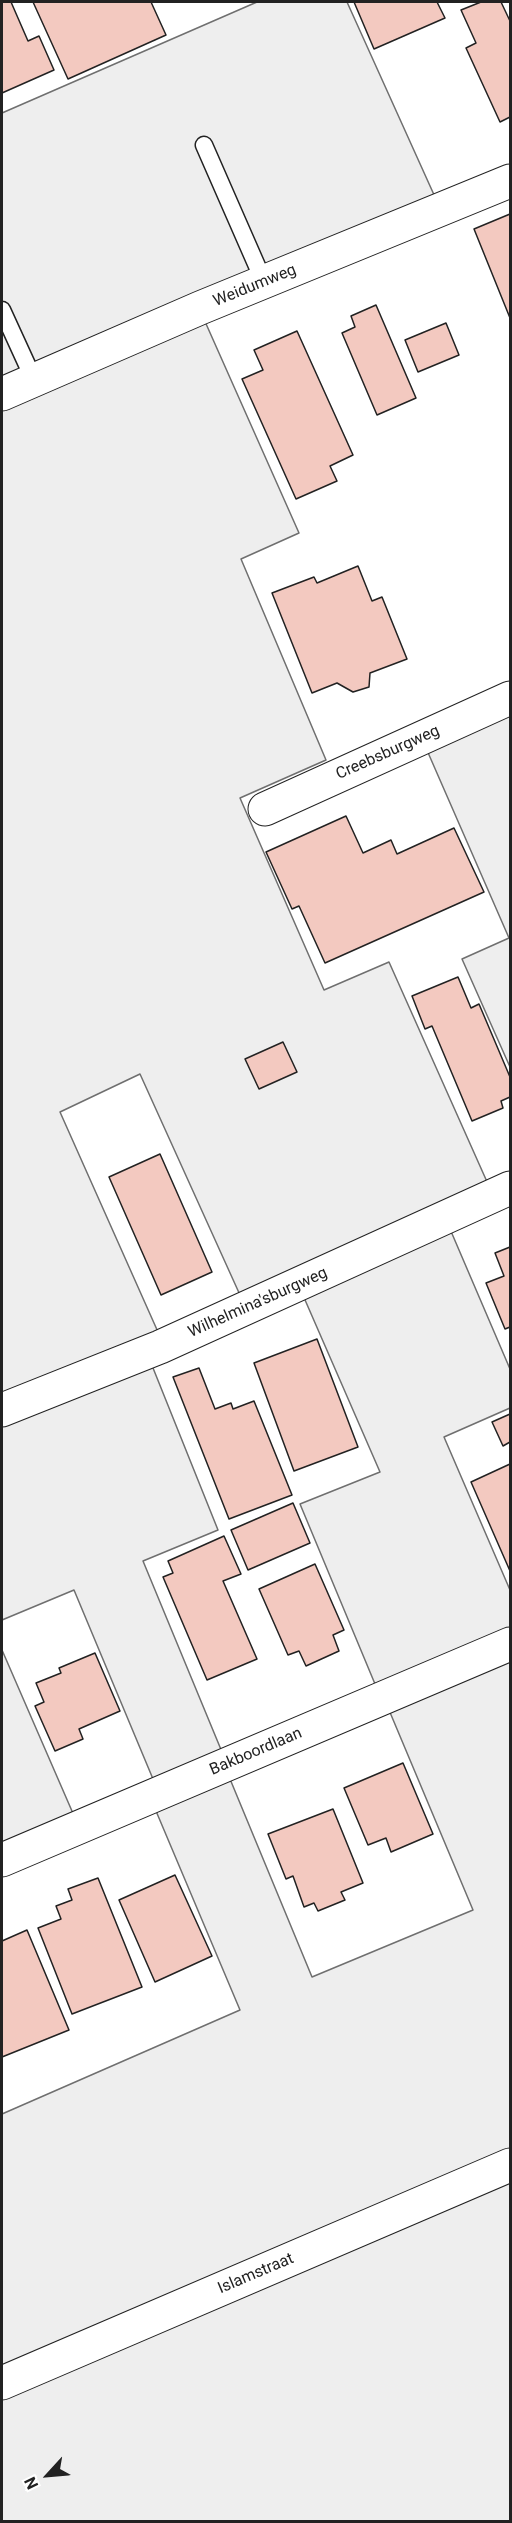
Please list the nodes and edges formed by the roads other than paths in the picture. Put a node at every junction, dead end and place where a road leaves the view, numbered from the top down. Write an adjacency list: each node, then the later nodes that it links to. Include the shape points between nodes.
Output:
1 (204, 145): 3 (lane)
2 (510, 181): 3 (street, Weidumweg)
3 (264, 282): 5 (street, Weidumweg)
4 (2, 310): 5 (lane)
5 (34, 380): 6 (street, Weidumweg)
6 (2, 394)
7 (510, 698): 8 (street, Creebsburgweg)
8 (265, 809)
9 (510, 1188): 10 (street, Wilhelmina'sburgweg, via 160,1347)
10 (2, 1410)
11 (510, 1644): 12 (street, Bakboordlaan)
12 (2, 1860)
13 (510, 2165): 14 (street, Islamstraat)
14 (2, 2383)

